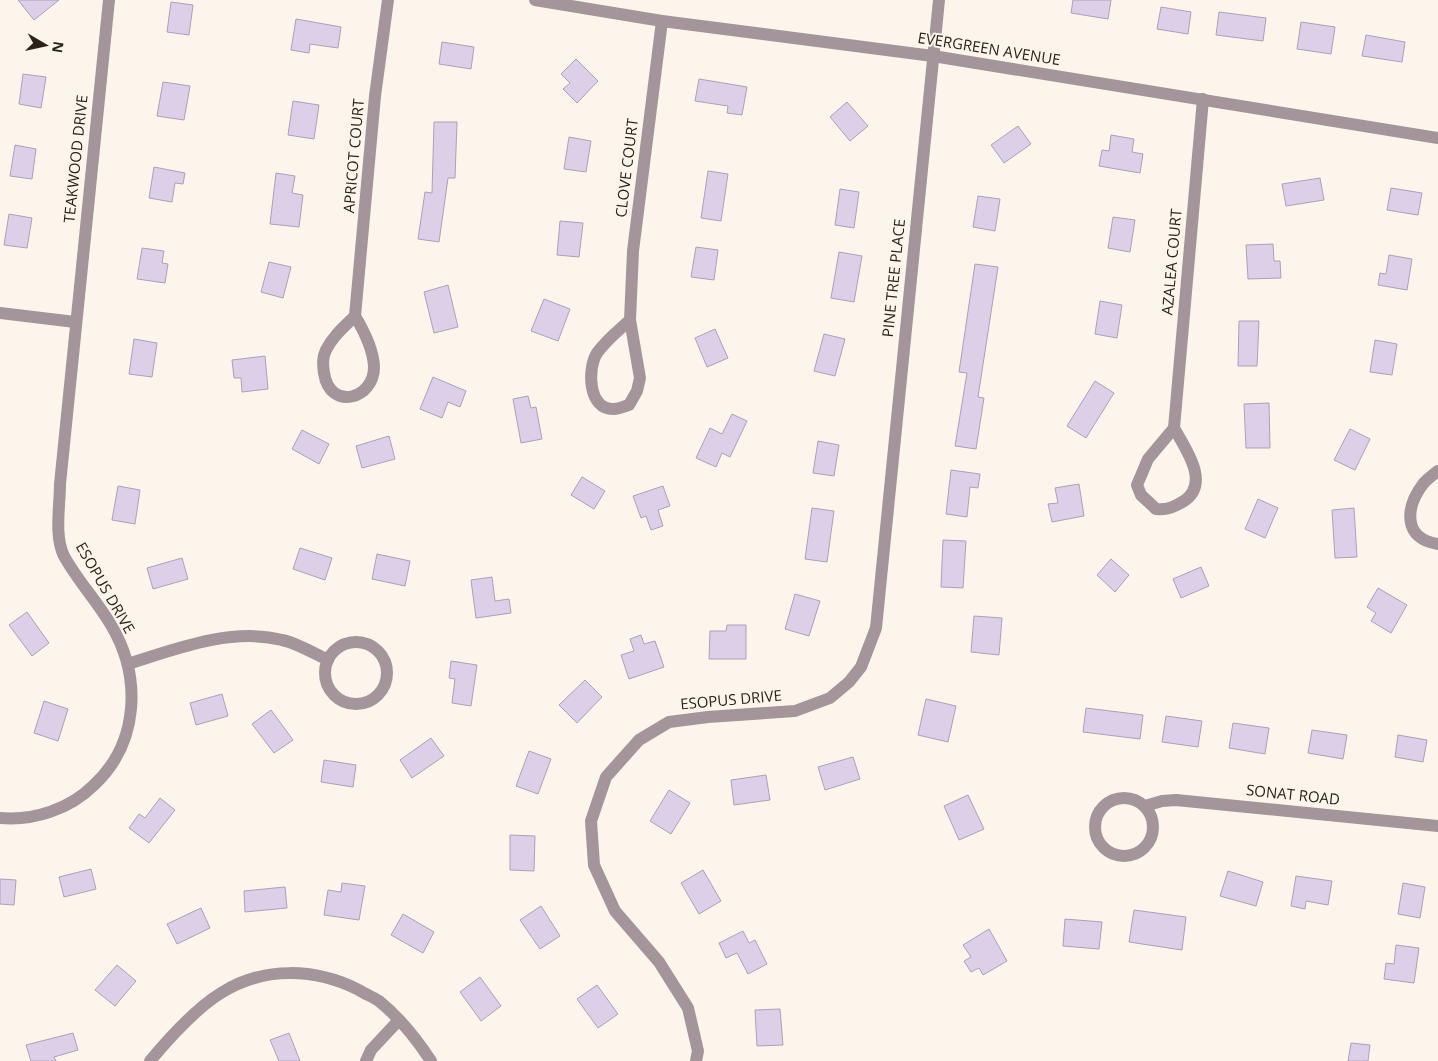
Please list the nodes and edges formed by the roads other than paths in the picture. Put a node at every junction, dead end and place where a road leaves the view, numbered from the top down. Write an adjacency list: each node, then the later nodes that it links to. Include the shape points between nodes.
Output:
1 (109, 0): 12 (street, TEAKWOOD DRIVE)
2 (388, 0): 10 (street, APRICOT COURT, via 375,96)
3 (535, 0): 5 (street, EVERGREEN AVENUE)
4 (939, 0): 6 (street, PINE TREE PLACE)
5 (662, 21): 6 (street, EVERGREEN AVENUE); 11 (street, CLOVE COURT, via 633,251)
6 (933, 56): 7 (street, EVERGREEN AVENUE); 16 (street, PINE TREE PLACE)
7 (1203, 99): 8 (street, EVERGREEN AVENUE); 13 (street, AZALEA COURT)
8 (1438, 138)
9 (0, 313): 12 (street)
10 (355, 316): 10 (street, via 367,338 374,373 359,395 344,398 333,394 326,384 322,361 336,334)
11 (630, 320): 11 (street, CLOVE COURT, via 640,378 638,391 629,405 613,410 596,398 589,381 597,354)
12 (75, 322): 18 (street, ESOPUS DRIVE, via 60,484 59,539 64,555 112,626)
13 (1174, 428): 13 (street, via 1194,464 1194,490 1190,497 1172,509 1156,508 1141,495 1138,485 1148,459)
14 (1438, 471): 15 (street, via 1424,484 1413,503 1411,519 1412,530 1421,539)
15 (1438, 544)
16 (882, 558): 26 (street, ESOPUS DRIVE, via 876,628 861,667 830,698 795,711 669,722 639,740 606,777 591,821 594,865 614,910 659,962 688,1008 698,1051)
17 (328, 660): 17 (street, via 325,678 340,700 366,703 374,699 385,685 387,668 372,646 347,643 332,653); 18 (street, via 284,640 266,636 233,637 175,649)
18 (128, 664): 20 (street, ESOPUS DRIVE, via 132,705 126,736 115,762 103,777 90,790 62,808 36,816)
19 (1145, 806): 19 (street, via 1128,798 1119,798 1103,807 1095,824 1096,833 1105,848 1121,855 1138,852 1145,846 1153,830 1150,813); 21 (street, SONAT ROAD, via 1162,800 1176,800)
20 (0, 818)
21 (1438, 826)
22 (399, 1020): 23 (street, via 378,1000 341,981 283,972 264,975 244,981 207,1003); 24 (street, via 371,1050); 25 (street, via 412,1032)
23 (150, 1061)
24 (366, 1061)
25 (431, 1061)
26 (696, 1061)

